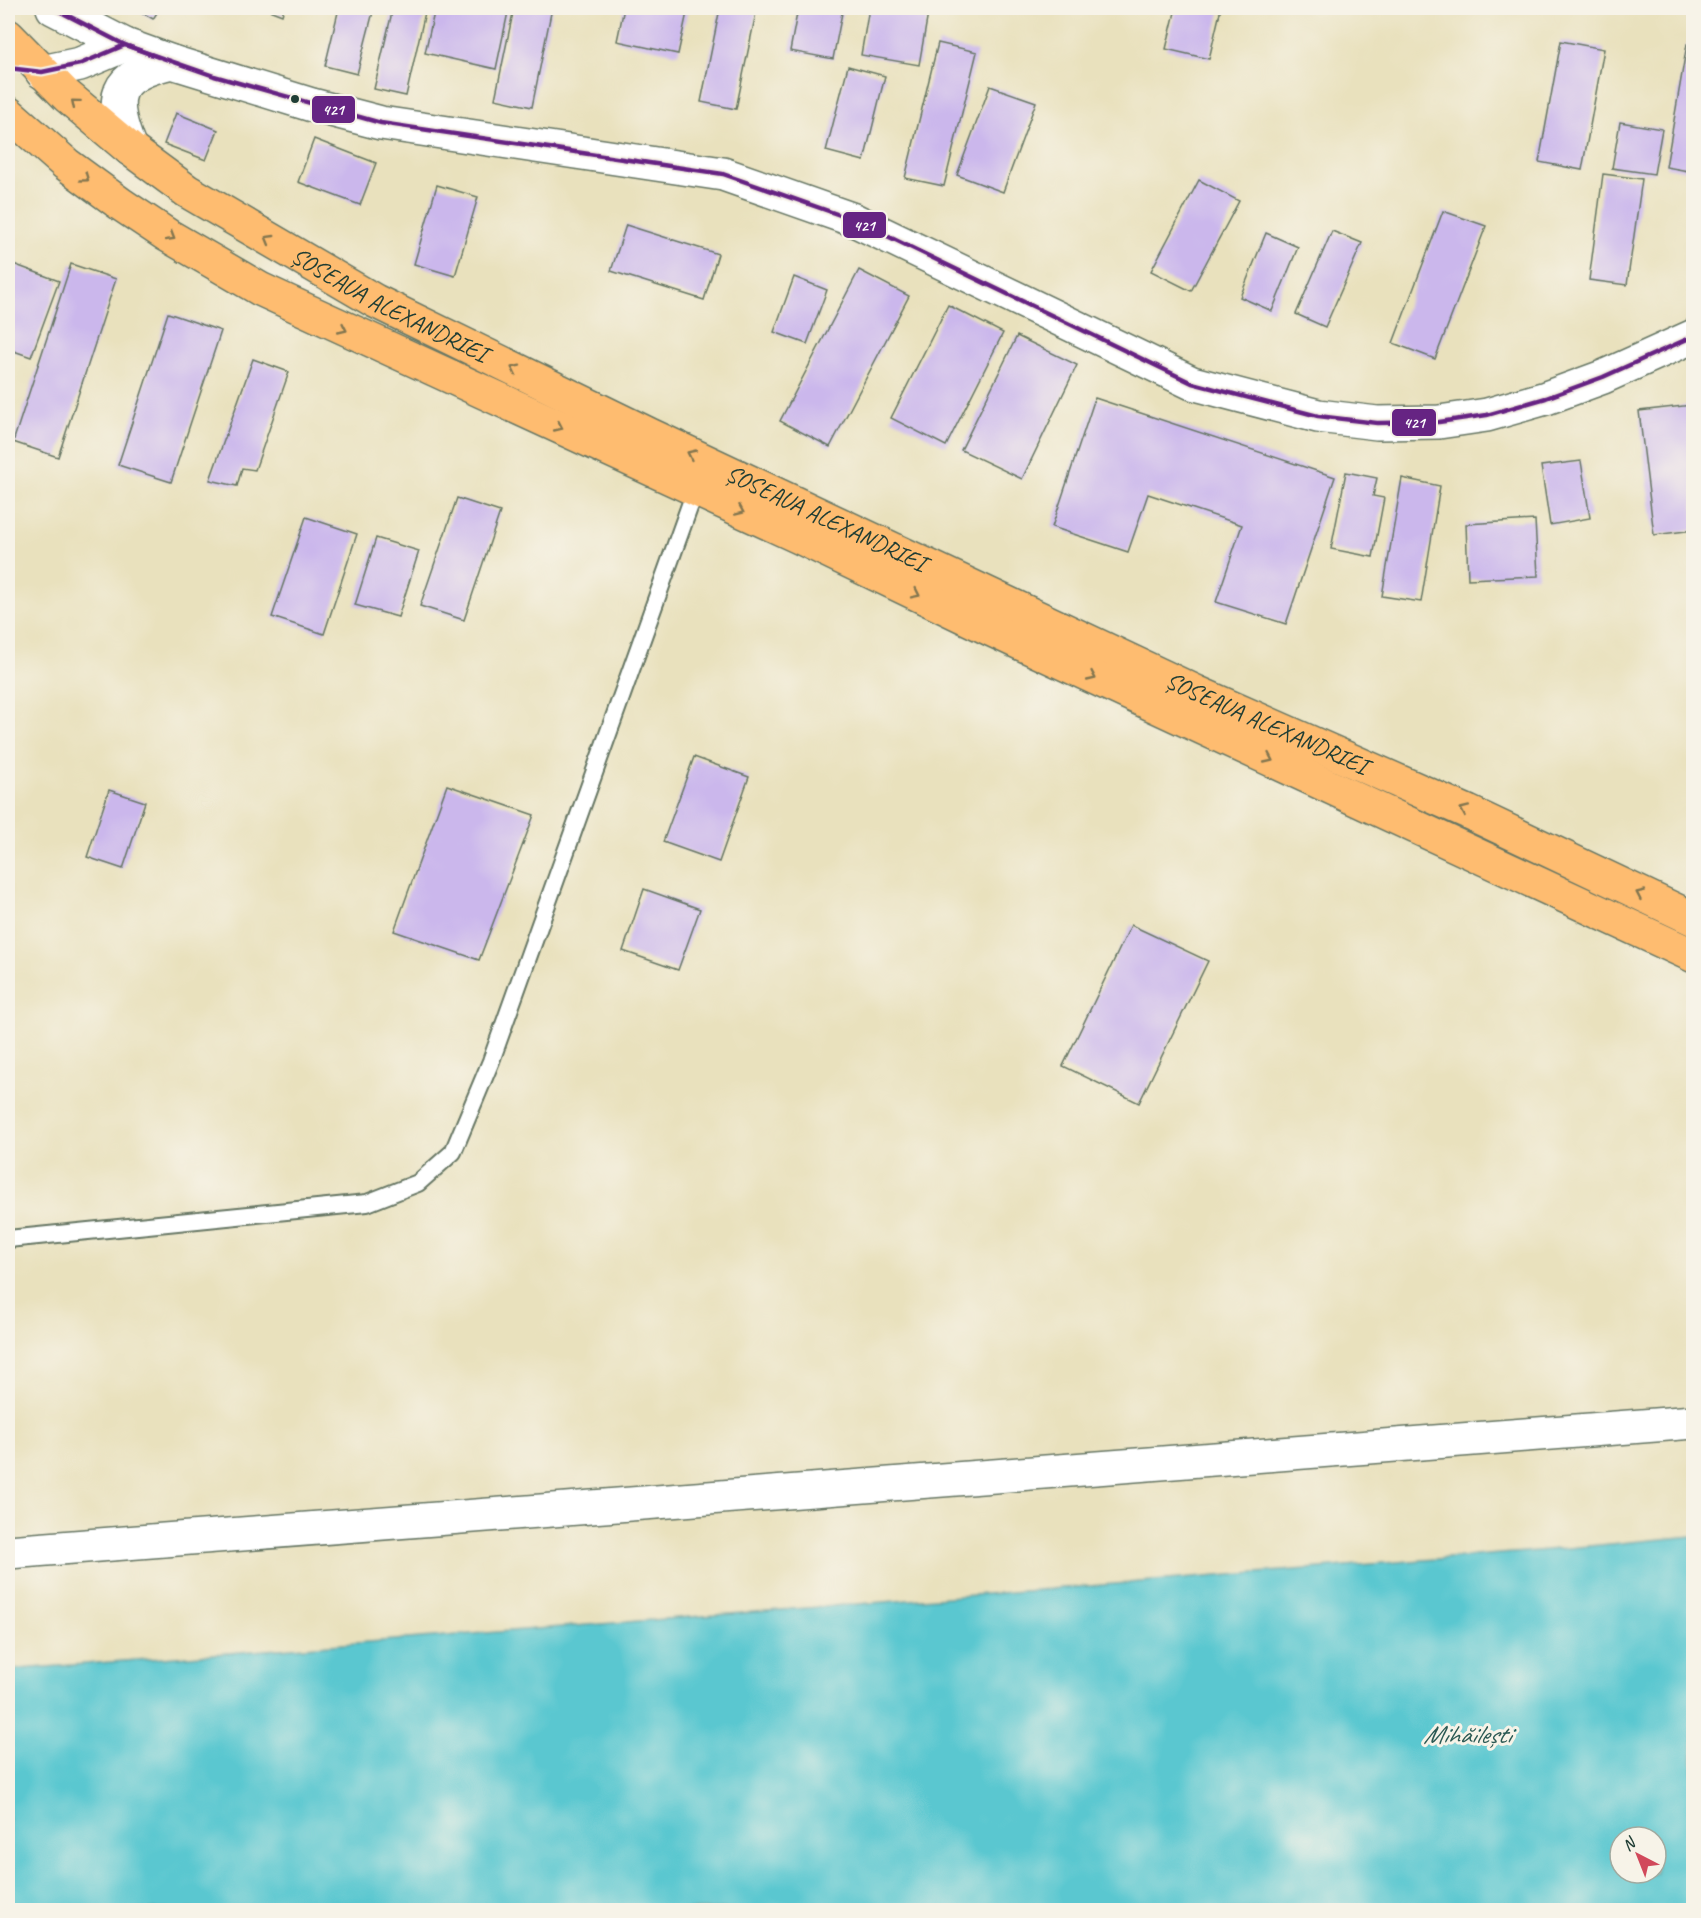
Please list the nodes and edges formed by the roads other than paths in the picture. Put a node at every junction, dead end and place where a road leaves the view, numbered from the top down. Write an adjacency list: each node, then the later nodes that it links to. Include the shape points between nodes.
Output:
1 (53, 8): 3 (street)
2 (8, 36): 6 (highway, ȘOSEAUA ALEXANDRIEI)
3 (125, 45): 4 (street); 6 (street, via 80,64)
4 (172, 62): 8 (street, via 147,68 122,90 117,104 119,120); 9 (street, via 381,123 723,174 854,220 1192,383 1317,416 1377,423 1439,422 1487,415 1556,395)
5 (8, 68): 6 (highway)
6 (42, 72): 8 (highway, ȘOSEAUA ALEXANDRIEI, one-way to 6)
7 (8, 113): 10 (highway, ȘOSEAUA ALEXANDRIEI, one-way to 10, via 66,164 122,205 260,289)
8 (130, 149): 11 (highway, ȘOSEAUA ALEXANDRIEI, one-way to 8, via 1468,812 1196,692 375,301 187,191)
9 (1694, 336)
10 (695, 490): 12 (highway, ȘOSEAUA ALEXANDRIEI, one-way to 12); 13 (lane, via 490,1061 453,1152 418,1183 367,1203)
11 (1694, 919)
12 (1694, 956)
13 (8, 1239)
14 (1694, 1422): 15 (street)
15 (8, 1552)

